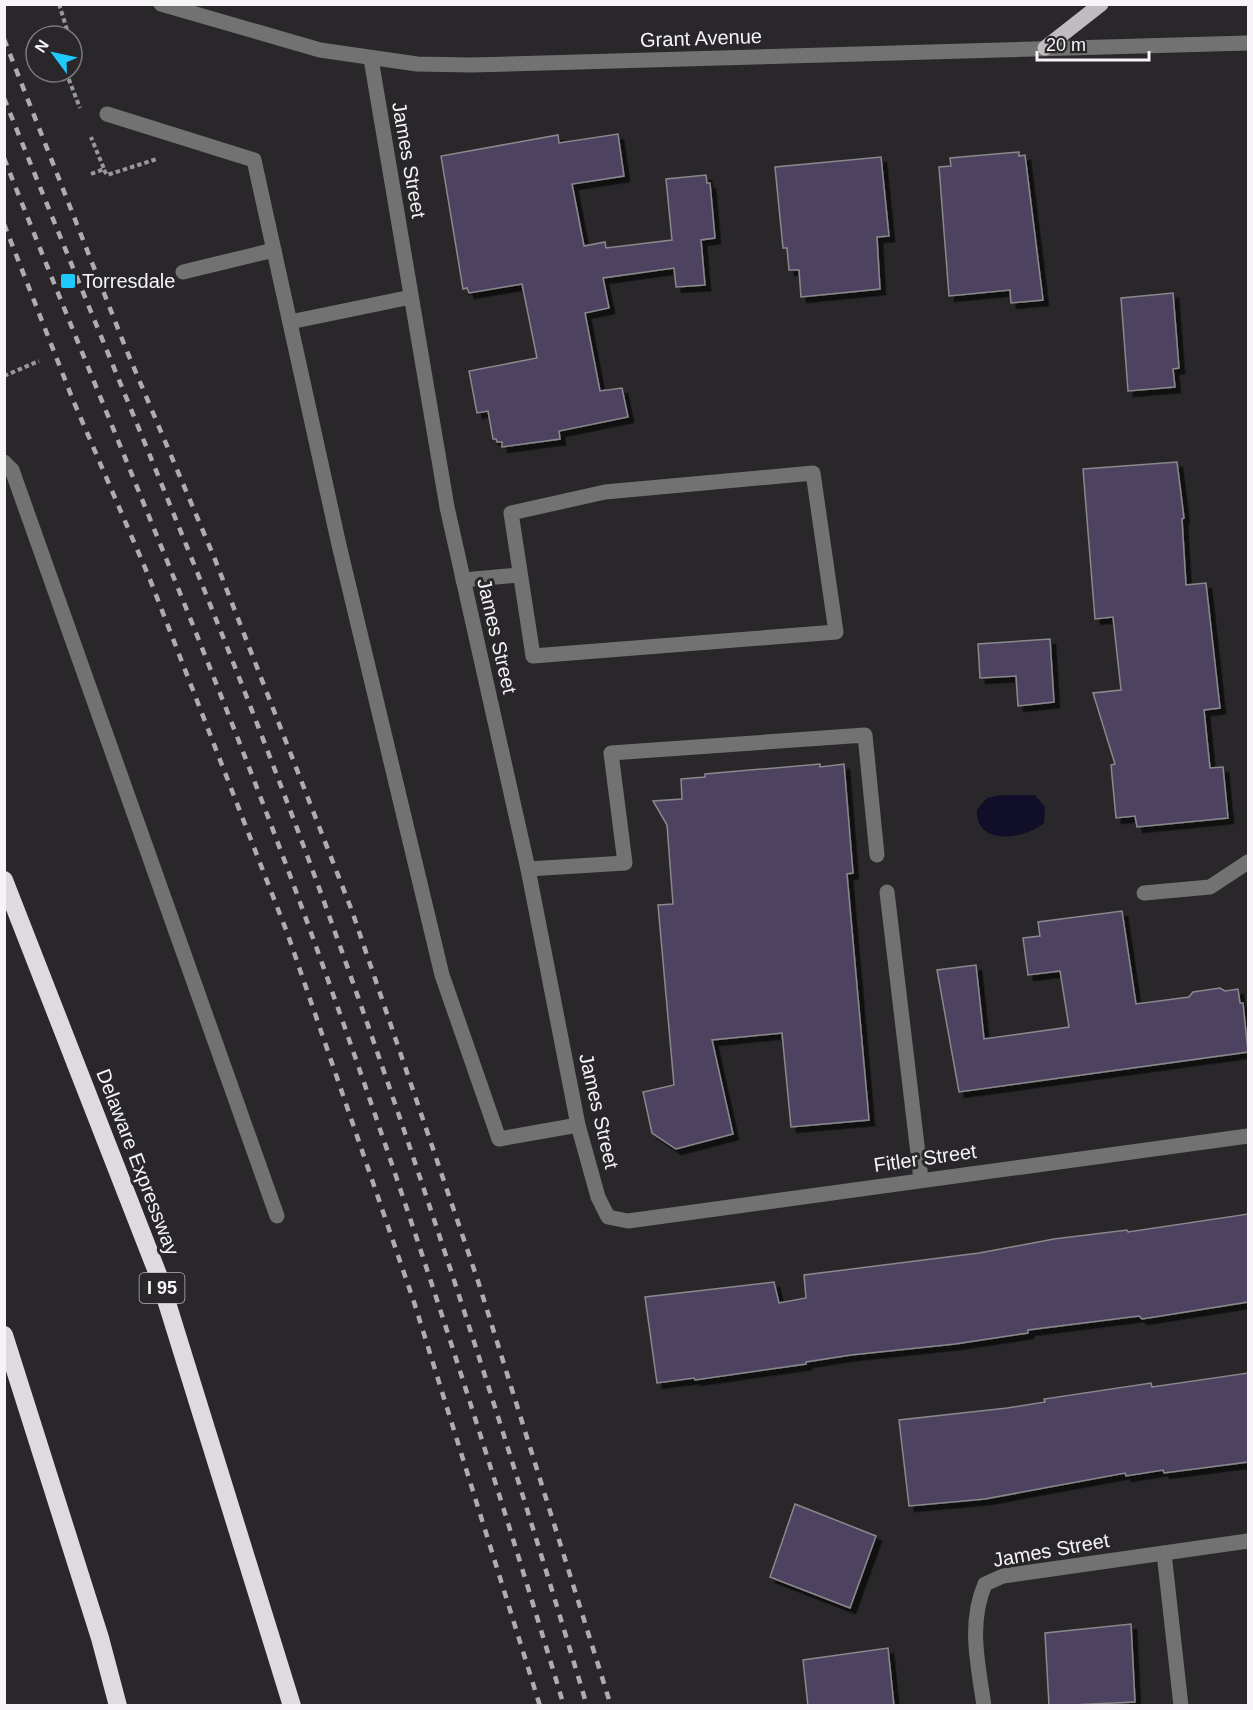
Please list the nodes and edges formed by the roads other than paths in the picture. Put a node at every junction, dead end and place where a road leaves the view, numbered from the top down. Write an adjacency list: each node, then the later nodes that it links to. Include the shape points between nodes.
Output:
1 (161, 4): 5 (street, Grant Avenue, via 320,50)
2 (1101, 4): 4 (main road)
3 (1248, 43): 4 (street, Grant Avenue)
4 (1045, 48): 5 (street, Grant Avenue, via 471,65)
5 (371, 59): 9 (street, James Street)
6 (107, 114): 7 (street, via 254,160)
7 (274, 250): 8 (street); 10 (street)
8 (183, 272)
9 (411, 297): 10 (street); 13 (street, James Street)
10 (290, 322): 20 (street, via 442,975 499,1139)
11 (4, 462): 23 (street, via 12,470)
12 (519, 575): 12 (street, via 511,513 605,492 813,473 836,632 533,656); 13 (street)
13 (463, 580): 16 (street, James Street)
14 (877, 855): 16 (street, via 865,735 611,753 625,863)
15 (1248, 862): 19 (street, via 1210,887)
16 (528, 869): 20 (street, James Street)
17 (4, 880): 29 (highway, Delaware Expressway / I 95, via 159,1276)
18 (887, 892): 22 (street)
19 (1144, 893)
20 (578, 1125): 24 (street, James Street, via 598,1197)
21 (1248, 1136): 22 (street, Fitler Street)
22 (921, 1179): 24 (street, Fitler Street, via 628,1221)
23 (277, 1216)
24 (608, 1217)
25 (4, 1335): 28 (highway)
26 (1248, 1541): 27 (street, James Street)
27 (1164, 1553): 30 (street, James Street, via 1003,1576 985,1584 976,1604 974,1626); 31 (street)
28 (118, 1706)
29 (292, 1706)
30 (984, 1706)
31 (1181, 1706)

